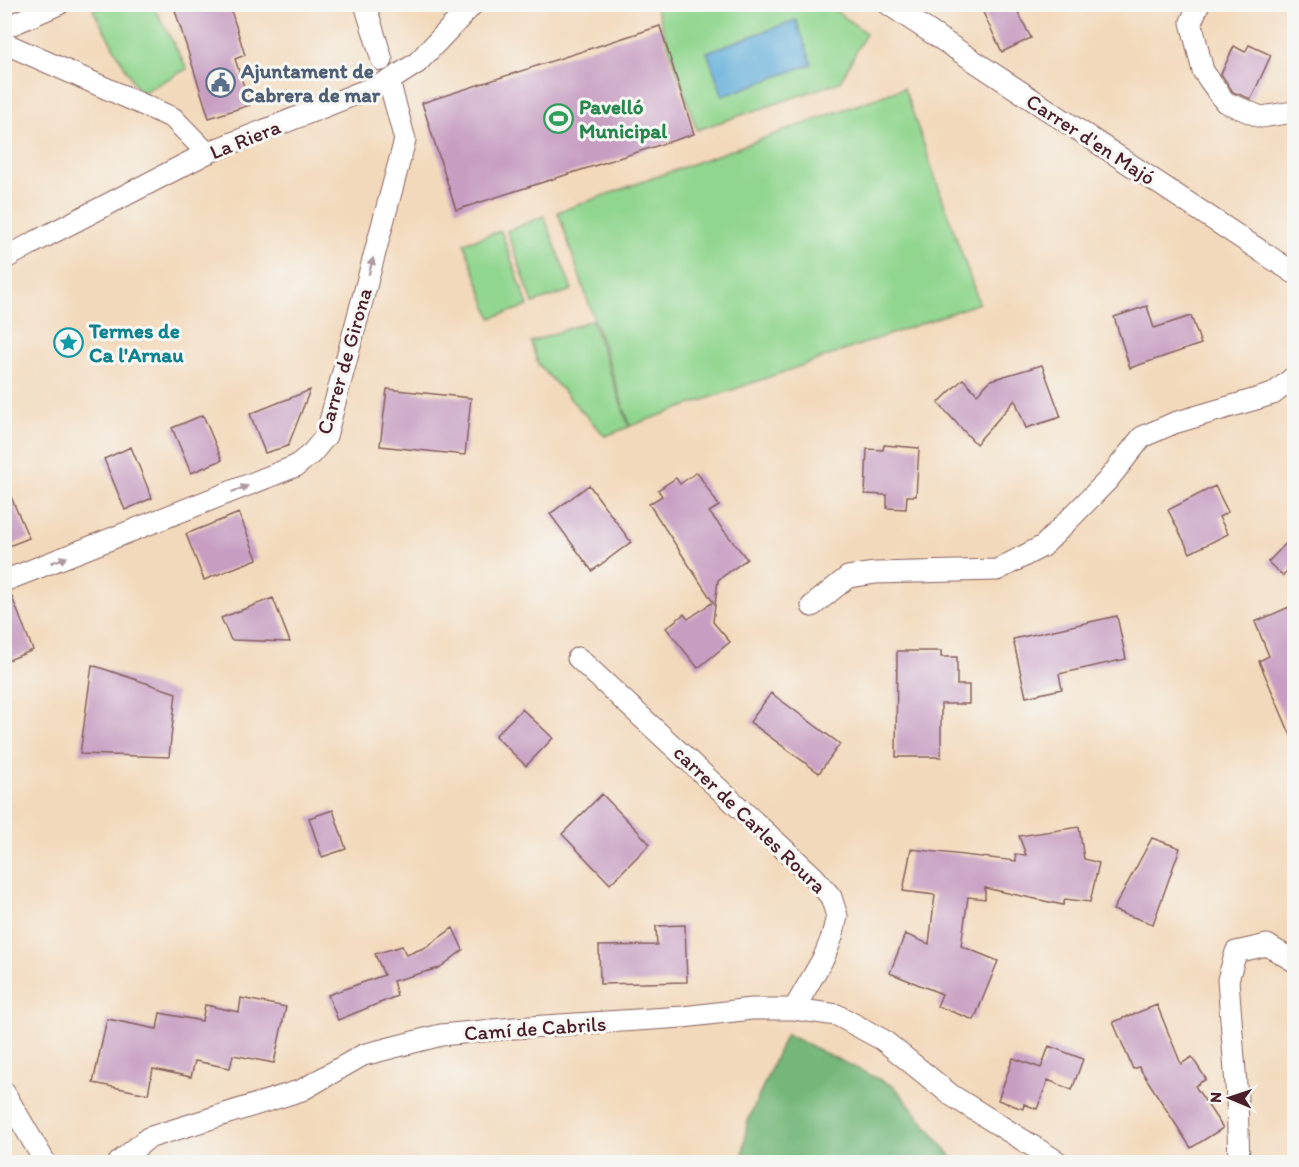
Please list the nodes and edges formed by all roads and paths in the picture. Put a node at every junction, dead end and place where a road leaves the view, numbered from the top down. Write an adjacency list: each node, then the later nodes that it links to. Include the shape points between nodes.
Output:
1 (58, 4): 6 (street)
2 (365, 4): 9 (street)
3 (473, 4): 10 (street, La Riera, via 417,63)
4 (888, 4): 14 (street, Carrer d'en Majó)
5 (1199, 4): 11 (street, via 1191,21 1203,71 1225,102 1261,117)
6 (35, 9): 7 (street)
7 (4, 28)
8 (4, 43): 12 (street, via 173,118)
9 (382, 60)
10 (389, 81): 12 (street, La Riera); 16 (street, Carrer de Girona, one-way to 10, via 296,466 326,436 405,140)
11 (1294, 112)
12 (207, 153): 13 (street, La Riera)
13 (4, 259)
14 (1294, 273)
15 (1294, 377): 17 (street, via 1273,394 1174,423 1142,437 1107,481 1044,546 997,570 848,577)
16 (4, 581)
17 (812, 606)
18 (578, 658): 20 (street, carrer de Carles Roura, via 831,897 837,916 832,937)
19 (1294, 961): 25 (street, via 1267,945 1236,952 1228,980)
20 (794, 1009): 23 (street, Camí de Cabrils, via 751,1009 441,1035 363,1055 302,1090 148,1138); 24 (street, Camí de Cabrils, via 837,1015 884,1040 951,1095)
21 (4, 1092): 22 (street)
22 (45, 1162)
23 (119, 1162)
24 (1058, 1162)
25 (1239, 1162)

